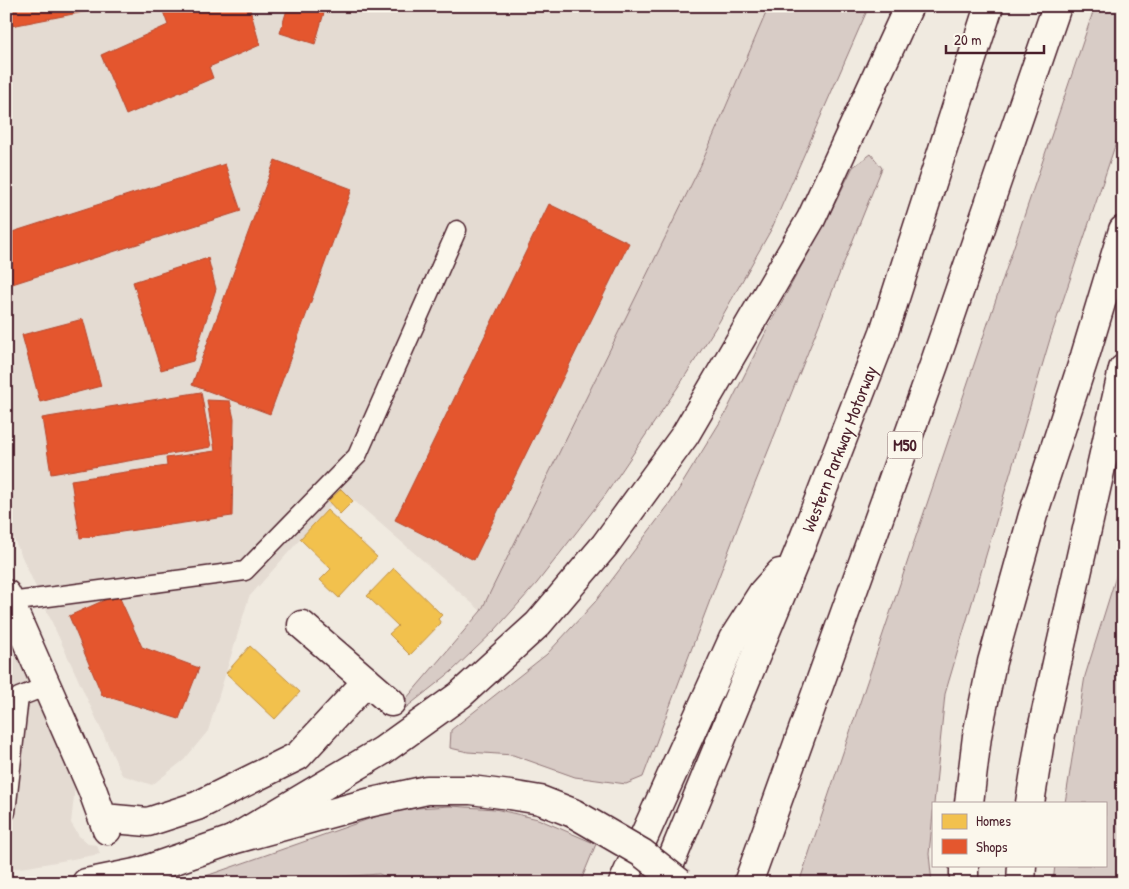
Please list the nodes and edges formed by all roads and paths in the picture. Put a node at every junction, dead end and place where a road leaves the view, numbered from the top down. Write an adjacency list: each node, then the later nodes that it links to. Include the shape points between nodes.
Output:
1 (909, 6): 16 (main road, via 811,219 685,435 605,545 538,624 460,695 382,751)
2 (989, 6): 7 (main road, Western Parkway Motorway, via 884,332)
3 (1057, 6): 23 (main road, M50, via 932,371)
4 (457, 230): 8 (lane, via 357,456 245,571)
5 (1123, 230): 13 (main road, via 1033,515 992,662 977,736)
6 (1123, 369): 14 (main road, via 1040,734)
7 (799, 551): 20 (main road, via 763,592 733,639); 21 (main road, Western Parkway Motorway)
8 (8, 598): 11 (main road)
9 (302, 625): 10 (main road)
10 (367, 681): 11 (main road, via 298,756 197,806 148,822 105,824); 12 (main road)
11 (47, 686): 15 (lane, via 19,697)
12 (391, 702)
13 (969, 802)
14 (1030, 802)
15 (6, 812)
16 (232, 840): 19 (main road, via 140,872); 22 (main road, bridge, via 427,790 471,790 540,800 573,813 642,854)
17 (964, 866): 24 (main road)
18 (1022, 866): 25 (main road)
19 (86, 883)
20 (624, 883)
21 (662, 883)
22 (680, 883)
23 (748, 883)
24 (964, 883)
25 (1020, 883)

